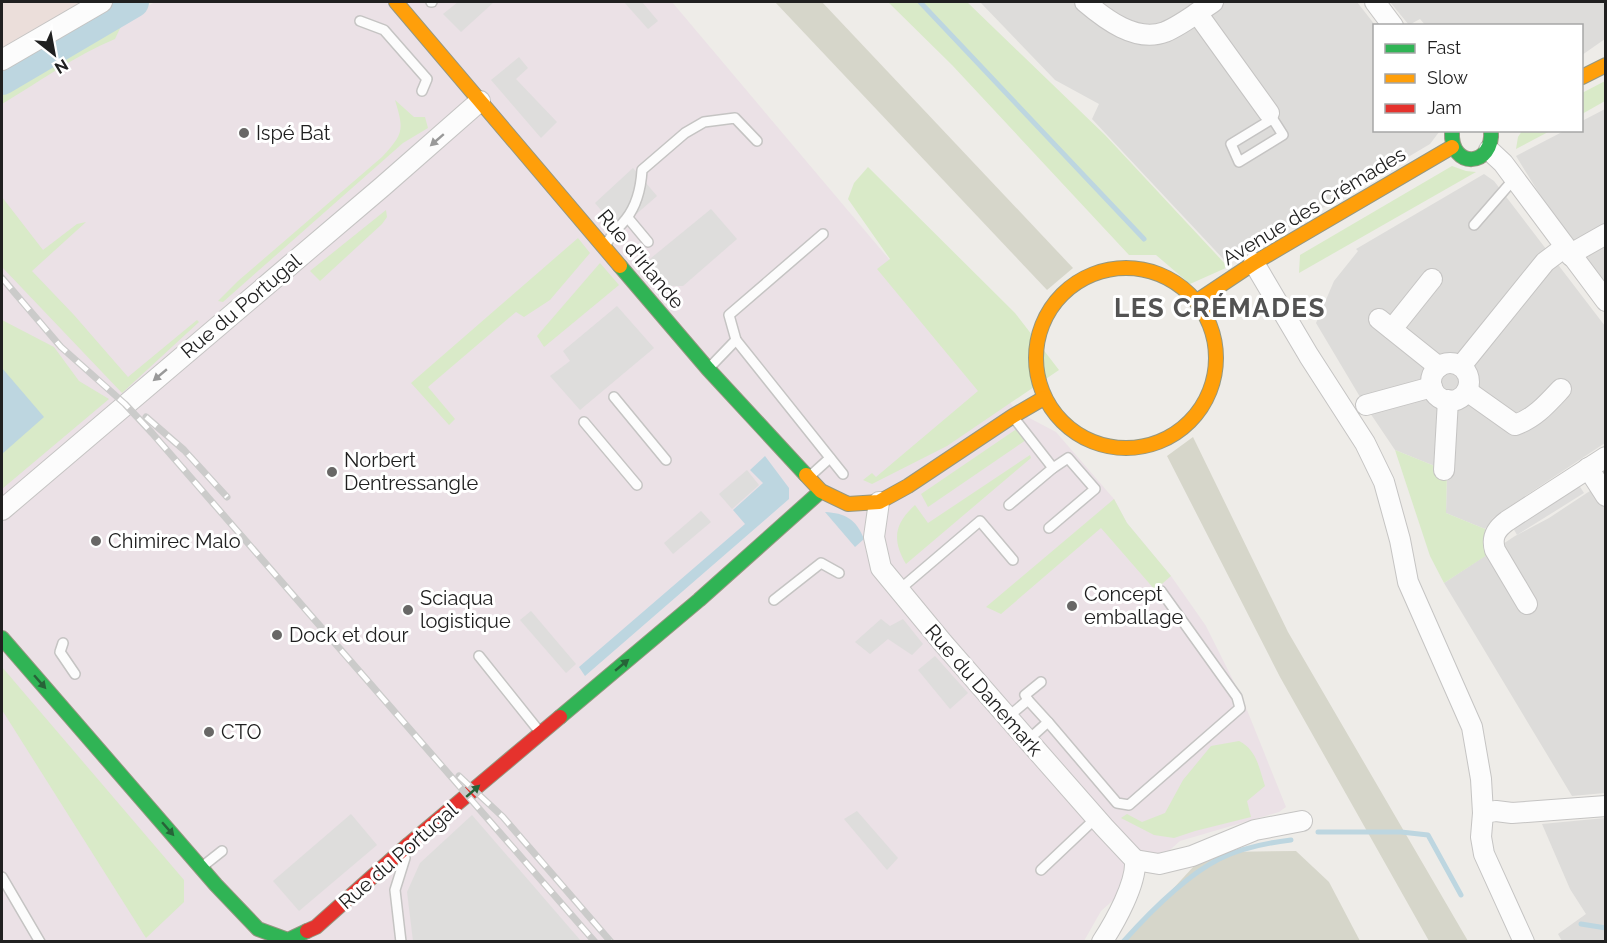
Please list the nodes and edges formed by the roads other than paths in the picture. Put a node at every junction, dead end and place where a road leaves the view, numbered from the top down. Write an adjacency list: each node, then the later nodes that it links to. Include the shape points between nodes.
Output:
1 (102, 2): 8 (street)
2 (396, 2): 12 (street, Rue d'Irlande)
3 (1085, 2): 5 (street, via 1104,19 1139,34 1163,32)
4 (1375, 2): 7 (street)
5 (1205, 7): 13 (street)
6 (360, 21): 11 (lane, via 384,30 427,79)
7 (1392, 24)
8 (2, 60)
9 (1605, 64): 10 (street)
10 (1583, 76)
11 (422, 91)
12 (480, 101): 25 (street, Rue d'Irlande); 57 (street, Rue du Portugal, one-way to 57)
13 (1270, 116): 13 (lane, via 1230,144 1239,162 1283,135)
14 (1452, 132): 17 (street)
15 (1491, 132): 18 (street)
16 (756, 141): 20 (lane, via 735,118 704,122 642,170 641,189)
17 (1452, 147): 18 (street, via 1461,156 1473,159); 27 (street, Avenue des Crémades)
18 (1489, 150): 19 (street)
19 (1514, 179): 21 (lane); 26 (street)
20 (628, 218): 24 (lane); 25 (lane, via 611,234)
21 (1474, 225)
22 (823, 234): 31 (lane, via 729,315)
23 (1605, 234): 26 (street)
24 (648, 242)
25 (605, 247): 34 (street, Rue d'Irlande)
26 (1568, 252): 30 (street); 32 (street, via 1545,262)
27 (1254, 263): 29 (street, Avenue des Crémades); 76 (street, via 1365,443 1384,482 1408,582 1472,727)
28 (1432, 279): 33 (street, via 1386,324)
29 (1197, 301): 39 (street, via 1175,282 1149,270 1120,267 1092,274 1068,289 1048,311 1037,339 1036,369); 39 (street, via 1214,336 1215,374 1200,410 1172,436 1136,448 1099,445 1067,427)
30 (1605, 301)
31 (736, 340): 34 (lane); 45 (lane)
32 (1461, 366): 33 (street, via 1450,363); 37 (street, via 1469,380)
33 (1439, 367): 35 (street, via 1432,376)
34 (708, 369): 51 (street, Rue d'Irlande)
35 (1432, 387): 40 (street, via 1438,396); 41 (street)
36 (1561, 389): 37 (street, via 1541,411 1515,425)
37 (1467, 391): 40 (street)
38 (614, 397): 46 (lane)
39 (1044, 398): 42 (street)
40 (1448, 400): 49 (street)
41 (1366, 405)
42 (1013, 416): 47 (lane); 55 (street)
43 (584, 422): 52 (lane)
44 (1605, 457): 48 (street)
45 (831, 458): 50 (lane); 51 (lane)
46 (666, 460)
47 (1053, 468): 56 (lane); 58 (lane, via 1068,458 1095,489)
48 (1588, 468): 54 (street); 64 (street, via 1495,532 1495,550)
49 (1444, 470)
50 (843, 474)
51 (808, 477): 53 (street, Rue d'Irlande)
52 (637, 485)
53 (821, 491): 55 (street, Rue d'Irlande, via 848,504); 73 (street, Rue du Portugal, one-way to 53, via 708,593)
54 (1605, 496)
55 (879, 502): 61 (street, Rue du Danemark, via 874,537 881,568)
56 (1009, 505)
57 (2, 510)
58 (1049, 528)
59 (1013, 560): 61 (lane, via 981,521)
60 (839, 573): 63 (lane, via 821,563)
61 (898, 590): 71 (street, Rue du Danemark)
62 (1161, 591): 72 (lane, via 1237,697 1240,708 1129,805 1117,803)
63 (774, 600)
64 (1527, 604)
65 (2, 638): 82 (street, one-way to 82)
66 (63, 643): 68 (lane, via 60,652)
67 (478, 656): 73 (lane)
68 (75, 674)
69 (1041, 682): 70 (lane, via 1025,696)
70 (1028, 700): 71 (lane); 72 (lane)
71 (1008, 717): 74 (street, Rue du Danemark)
72 (1048, 722): 74 (lane)
73 (541, 733): 79 (street, Rue du Portugal, one-way to 73)
74 (1028, 740): 77 (street, Rue du Danemark)
75 (1605, 806): 76 (street)
76 (1483, 813): 90 (street, via 1484,854)
77 (1096, 818): 81 (street, Rue du Danemark); 83 (lane)
78 (1302, 821): 81 (street, via 1255,830 1192,856 1159,864)
79 (409, 844): 85 (street, Rue du Portugal, via 316,927); 88 (lane, via 395,890)
80 (222, 851): 82 (lane)
81 (1135, 860): 89 (street, via 1136,871 1113,926)
82 (201, 868): 85 (street, via 258,930)
83 (1041, 870)
84 (2, 877): 86 (lane)
85 (288, 940): 87 (lane)
86 (40, 942)
87 (311, 942)
88 (401, 942)
89 (1102, 942)
90 (1524, 942)

